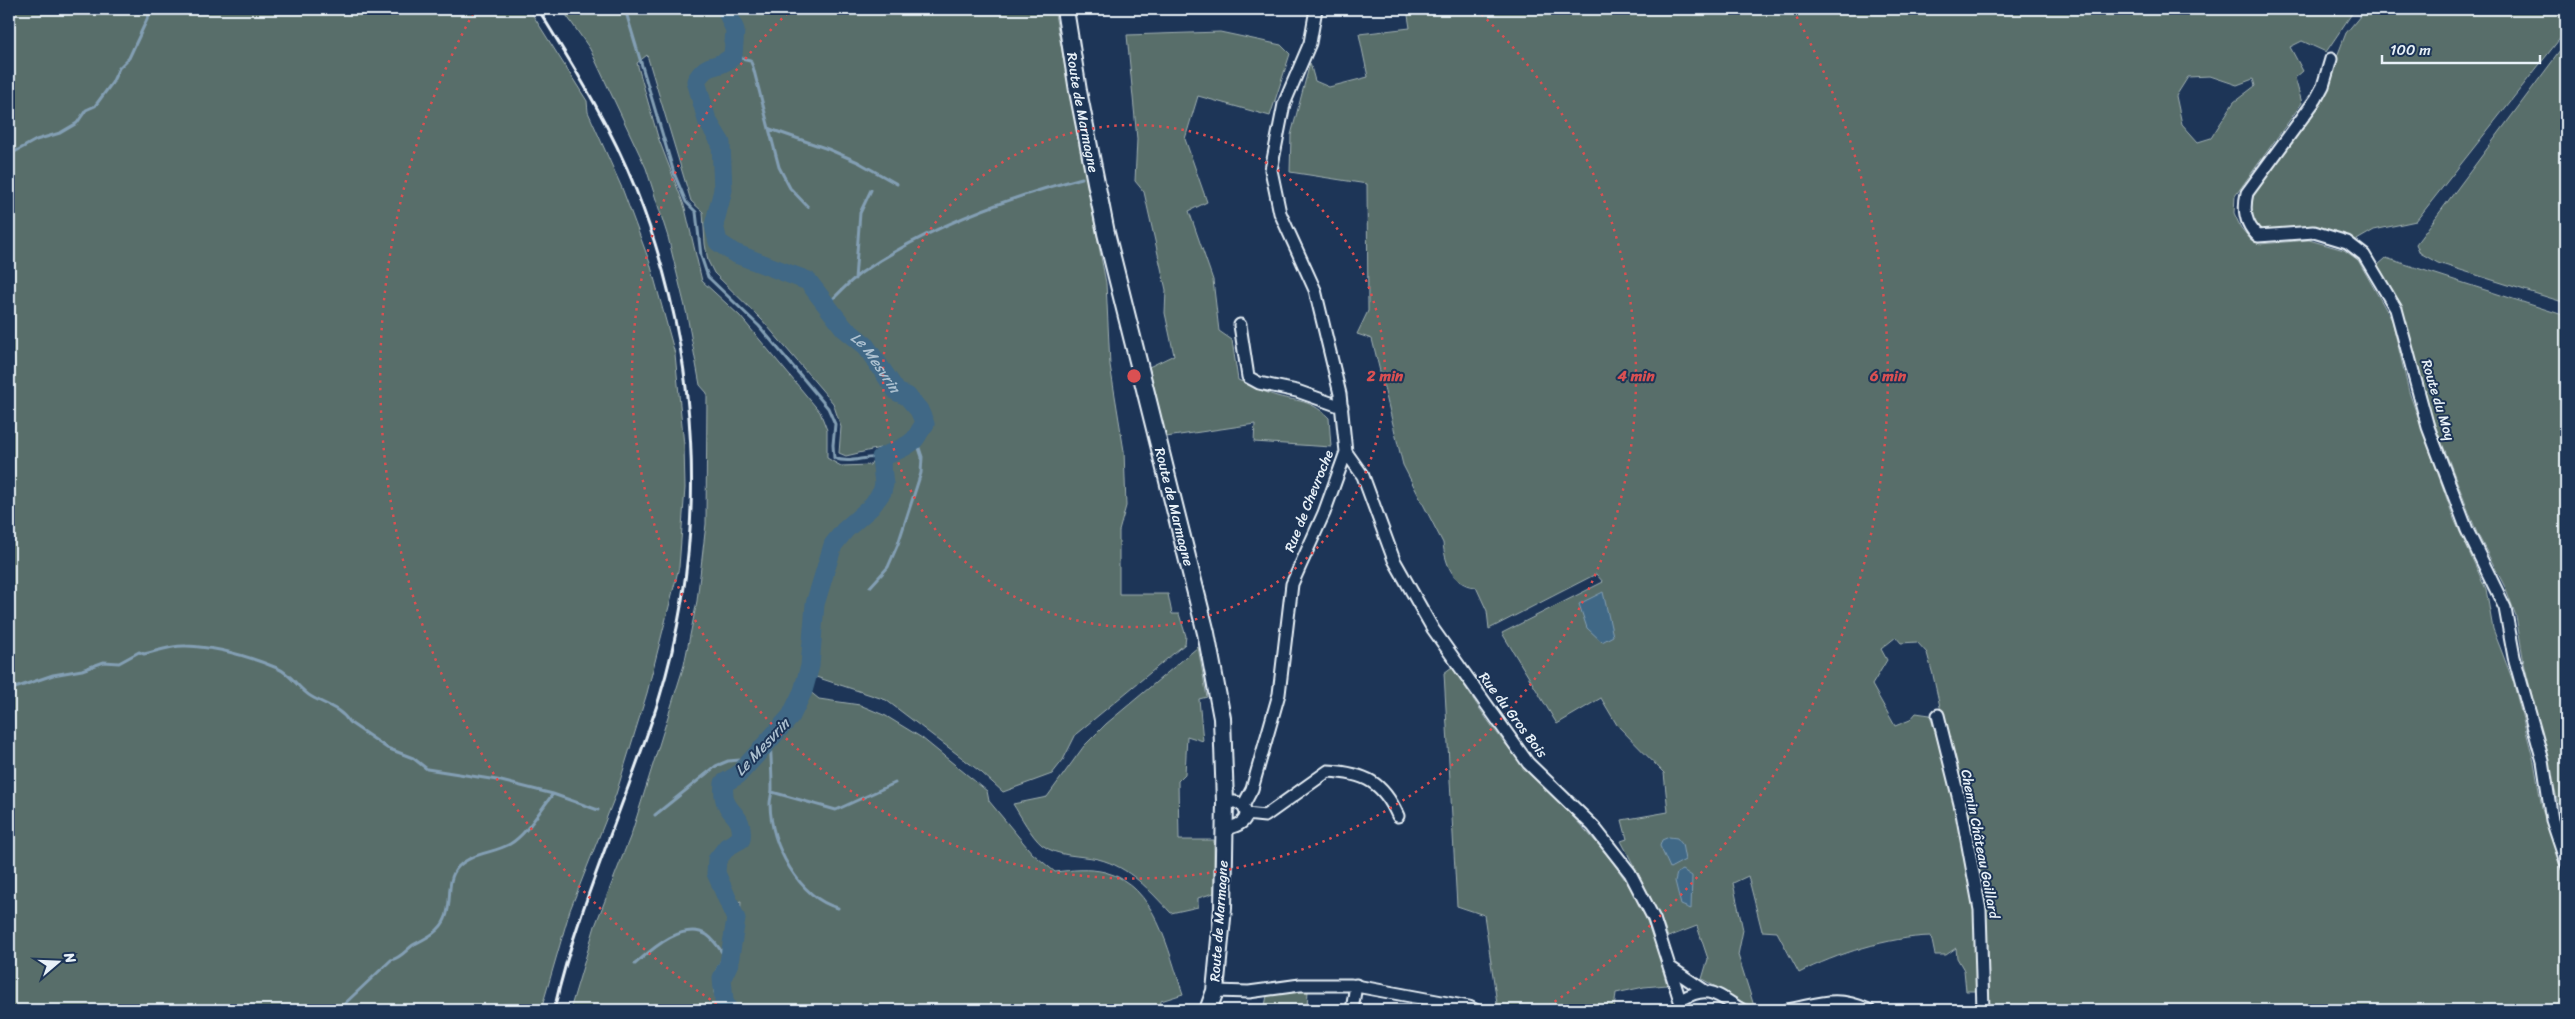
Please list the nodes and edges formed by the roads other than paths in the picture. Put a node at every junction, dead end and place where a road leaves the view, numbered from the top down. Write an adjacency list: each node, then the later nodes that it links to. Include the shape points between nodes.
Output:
1 (1065, 9): 8 (main road, Route de Marmagne, via 1106,233 1215,673 1222,718)
2 (1316, 9): 5 (street, Rue de Chevroche, via 1310,43 1284,104 1271,170 1280,213 1315,290)
3 (2331, 59): 12 (street, Route du Moy, via 2316,99 2247,194 2244,211 2248,224 2258,236 2314,232 2337,238 2356,248 2371,264 2396,310 2428,427 2467,530 2505,608 2514,657 2543,761 2552,820)
4 (1240, 325): 5 (street, via 1248,377)
5 (1342, 407): 6 (street, Rue de Chevroche)
6 (1346, 452): 9 (street, Rue de Chevroche, via 1324,513 1292,584 1279,694); 13 (street, Rue du Gros Bois, via 1363,476 1394,560 1433,629 1528,763 1593,826 1630,873 1654,919)
7 (1938, 715): 25 (street, Chemin Château Gaillard, via 1961,808 1980,910)
8 (1224, 802): 9 (street, via 1236,802); 11 (main road, Route de Marmagne)
9 (1244, 810): 10 (street, via 1265,816 1328,771 1364,776 1378,784 1391,799); 11 (street, via 1244,821)
10 (1398, 816)
11 (1224, 829): 15 (main road, Route de Marmagne, via 1223,908)
12 (2566, 862)
13 (1671, 968): 16 (street); 17 (street, Rue du Gros Bois)
14 (1356, 986): 15 (street, via 1300,985 1249,992); 20 (street); 21 (street)
15 (1215, 991): 19 (main road, Route de Marmagne)
16 (1705, 991): 17 (street, via 1696,991); 22 (street)
17 (1682, 1005)
18 (1813, 1008): 23 (street); 24 (street, via 1836,1001 1851,1002)
19 (1208, 1010)
20 (1352, 1010)
21 (1475, 1010)
22 (1742, 1010)
23 (1786, 1010)
24 (1868, 1010)
25 (1983, 1010)

